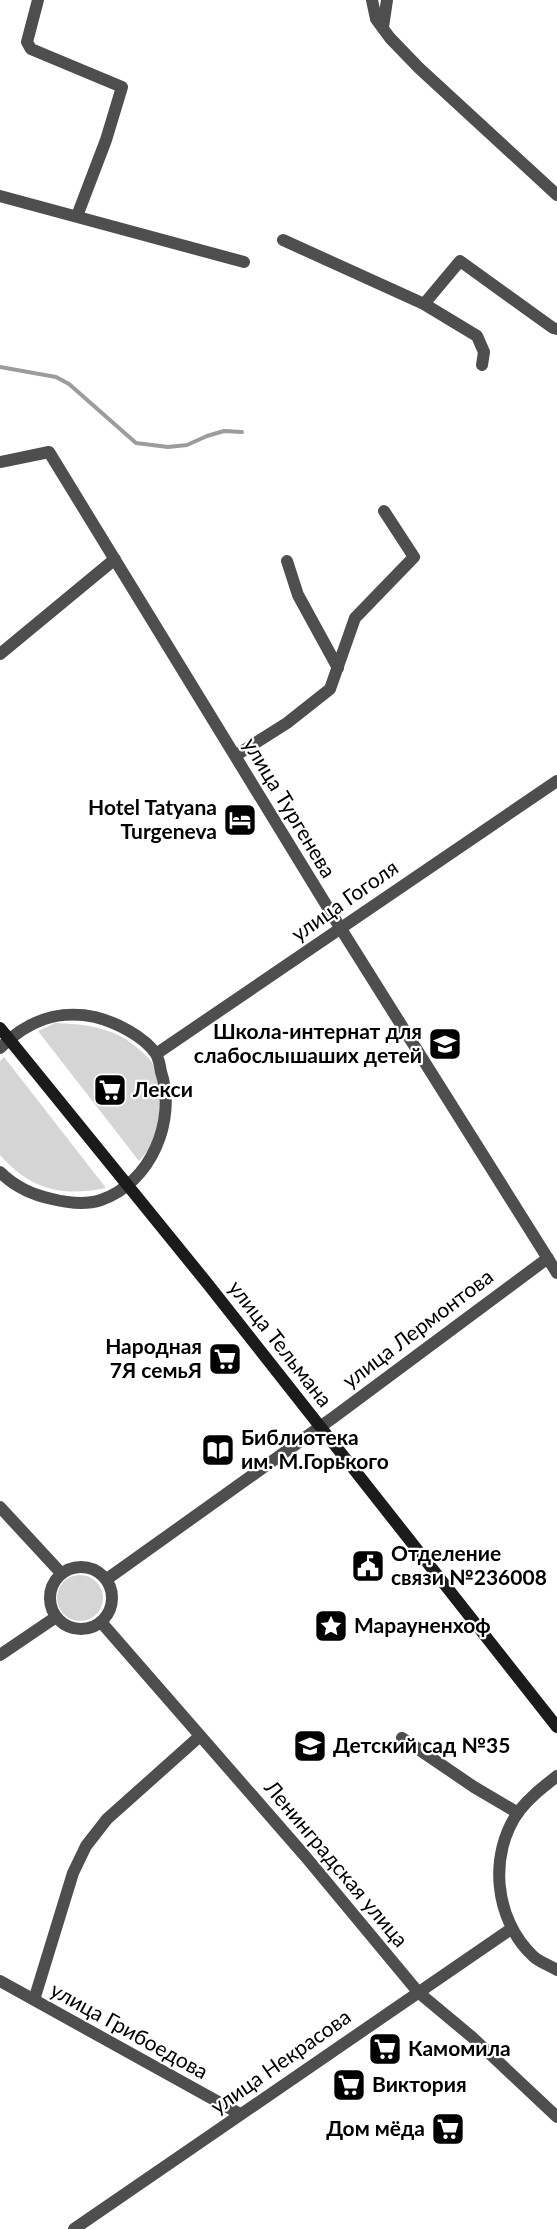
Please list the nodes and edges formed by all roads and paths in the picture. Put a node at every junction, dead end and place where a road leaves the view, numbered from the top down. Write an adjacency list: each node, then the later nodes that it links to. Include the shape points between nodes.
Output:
1 (38, 0): 7 (street, via 27,42 31,49 122,87)
2 (372, 0): 4 (street)
3 (387, 0): 4 (street)
4 (382, 27): 5 (street, via 419,68)
5 (557, 195)
6 (0, 196): 7 (street)
7 (77, 216): 9 (street)
8 (283, 240): 10 (street)
9 (244, 262)
10 (424, 304): 11 (street, via 460,261); 12 (street, via 477,336 484,352)
11 (557, 329)
12 (482, 365)
13 (0, 462): 15 (street, улица Тургенева, via 49,453)
14 (384, 511): 18 (street, via 414,557 355,618)
15 (115, 559): 17 (street); 19 (street, улица Тургенева)
16 (287, 561): 18 (street, via 298,595)
17 (0, 654)
18 (338, 668): 19 (street, via 330,689 287,723)
19 (235, 756): 21 (street, улица Тургенева)
20 (557, 781): 21 (street, улица Гоголя)
21 (340, 929): 24 (street, улица Гоголя); 27 (street, улица Тургенева)
22 (0, 1028): 23 (main road, улица Тельмана)
23 (4, 1043): 24 (street, via 36,1022 64,1013 81,1014 108,1020 130,1031); 26 (main road, улица Тельмана)
24 (156, 1054): 26 (street, via 165,1082 165,1121 148,1162)
25 (0, 1172): 26 (street, via 40,1197 63,1202 102,1200)
26 (128, 1184): 29 (main road, улица Тельмана)
27 (548, 1258): 28 (street, улица Тургенева); 29 (street, улица Лермонтова)
28 (557, 1273)
29 (320, 1426): 32 (street, улица Лермонтова); 36 (main road, улица Тельмана)
30 (0, 1507): 31 (street)
31 (61, 1573): 32 (street, via 90,1568); 33 (street, via 49,1595)
32 (106, 1579): 34 (street, via 112,1595 110,1610)
33 (56, 1617): 34 (street, via 76,1630); 35 (street)
34 (101, 1622): 37 (street, Ленинградская улица)
35 (0, 1655)
36 (557, 1727)
37 (200, 1736): 44 (street, Ленинградская улица); 45 (street, via 107,1819 86,1846 73,1873)
38 (402, 1738): 40 (street)
39 (557, 1776): 40 (street, via 532,1795)
40 (518, 1813): 41 (street, via 502,1847 499,1866 500,1891)
41 (511, 1929): 42 (street, via 533,1957); 44 (street, улица Некрасова)
42 (557, 1970)
43 (0, 1981): 45 (street, улица Грибоедова)
44 (418, 1992): 46 (street, улица Некрасова); 47 (street, Ленинградская улица)
45 (34, 2000): 46 (street, улица Грибоедова)
46 (240, 2114): 48 (street, улица Некрасова)
47 (557, 2117)
48 (74, 2229)

